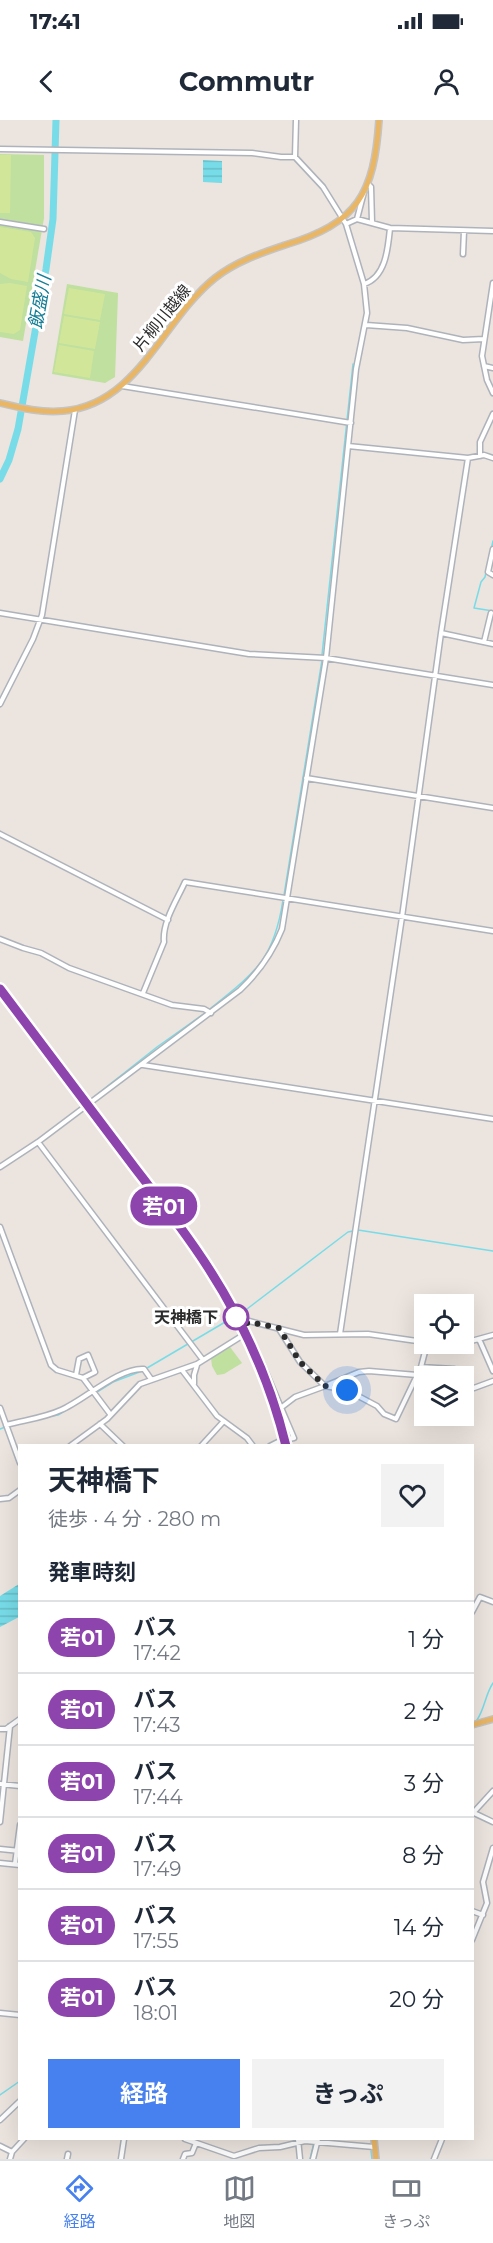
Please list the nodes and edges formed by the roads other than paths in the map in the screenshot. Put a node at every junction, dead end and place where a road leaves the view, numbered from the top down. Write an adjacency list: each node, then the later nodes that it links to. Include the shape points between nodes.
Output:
1 (296, 120): 4 (street)
2 (379, 120): 5 (main road, 片柳川越線)
3 (0, 149): 4 (street)
4 (295, 156): 9 (street, via 323,187)
5 (368, 184): 6 (main road, 片柳川越線); 10 (street)
6 (364, 192): 7 (street); 9 (main road, 片柳川越線)
7 (357, 219): 9 (street); 10 (street)
8 (0, 222): 12 (street)
9 (344, 222): 17 (street); 23 (main road, 片柳川越線, via 221,273 193,298)
10 (372, 222): 11 (street)
11 (390, 228): 13 (street); 17 (street, via 387,255 373,280)
12 (44, 229)
13 (464, 231): 14 (street); 15 (street)
14 (493, 231)
15 (463, 254)
16 (493, 283): 18 (street)
17 (364, 284): 19 (street)
18 (490, 321): 20 (street)
19 (366, 325): 20 (street, via 407,328 464,340); 28 (street, via 356,369)
20 (484, 339): 21 (street)
21 (484, 366): 22 (street); 24 (street)
22 (493, 368)
23 (122, 386): 26 (main road, 片柳川越線); 28 (street)
24 (493, 393)
25 (0, 403): 26 (main road, 片柳川越線, via 30,409)
26 (75, 410): 37 (street)
27 (493, 414): 30 (street, via 480,442)
28 (351, 423): 29 (street)
29 (348, 446): 31 (street); 41 (street)
30 (480, 456): 31 (street); 32 (street)
31 (468, 458): 38 (street)
32 (493, 458)
33 (493, 549): 34 (street, via 488,572)
34 (493, 575)
35 (0, 613): 37 (street)
36 (490, 613): 39 (street)
37 (41, 619): 41 (street, via 249,654); 44 (street)
38 (441, 633): 39 (street); 42 (street)
39 (484, 642): 40 (street)
40 (493, 644)
41 (326, 658): 42 (street); 45 (street)
42 (436, 675): 43 (street); 46 (street)
43 (493, 685)
44 (0, 704)
45 (306, 778): 46 (street); 49 (street)
46 (418, 796): 47 (street); 50 (street)
47 (493, 808)
48 (0, 834): 51 (street)
49 (285, 899): 50 (street); 51 (street, via 185,882); 56 (street, via 282,929 268,958 257,974)
50 (402, 917): 52 (street); 58 (street)
51 (168, 920): 55 (street, via 164,942)
52 (493, 931)
53 (0, 939): 55 (street)
54 (0, 989): 59 (main road)
55 (143, 993): 56 (street, via 172,1005)
56 (211, 1013): 57 (street)
57 (142, 1065): 58 (street); 59 (street)
58 (374, 1100): 60 (street); 67 (street)
59 (88, 1105): 61 (street); 64 (main road, via 196,1249)
60 (493, 1119)
61 (38, 1142): 62 (street); 72 (street)
62 (0, 1167)
63 (0, 1227): 77 (street, via 51,1365)
64 (241, 1326): 65 (street, via 249,1322); 66 (main road)
65 (279, 1328): 67 (street, via 304,1335); 84 (street, via 300,1362)
66 (245, 1334): 72 (street); 73 (main road)
67 (340, 1334): 70 (street)
68 (493, 1335): 69 (street)
69 (479, 1340): 71 (street); 76 (street)
70 (414, 1341)
71 (474, 1341)
72 (203, 1360): 74 (street)
73 (257, 1360): 87 (street, via 262,1363); 102 (main road)
74 (197, 1364): 75 (street); 83 (street)
75 (182, 1370): 80 (street); 83 (street)
76 (493, 1371)
77 (76, 1375): 79 (street); 79 (street, via 79,1359 88,1355 95,1372)
78 (414, 1375): 84 (street, via 359,1372)
79 (83, 1378): 86 (street)
80 (152, 1379): 86 (street, via 141,1368); 89 (street, via 140,1384)
81 (414, 1381): 84 (street, via 396,1419 360,1396)
82 (493, 1381): 85 (street)
83 (194, 1386): 90 (street)
84 (325, 1386): 87 (street)
85 (474, 1388)
86 (93, 1390): 89 (street); 92 (street, via 62,1410)
87 (282, 1407): 95 (street, via 294,1438)
88 (0, 1408): 92 (street)
89 (110, 1414): 91 (street)
90 (223, 1422): 99 (street); 100 (street)
91 (100, 1424): 97 (street); 98 (street)
92 (6, 1425): 93 (street)
93 (8, 1431): 94 (street); 103 (street)
94 (0, 1434)
95 (289, 1439)
96 (278, 1442): 101 (street)
97 (72, 1444)
98 (121, 1444)
99 (203, 1444)
100 (252, 1444)
101 (274, 1444)
102 (285, 1444)
103 (18, 1458)
104 (18, 1491): 105 (street)
105 (0, 1499)
106 (493, 1602): 107 (street, via 480,1597)
107 (474, 1608)
108 (493, 1719): 110 (main road)
109 (18, 1720): 111 (street)
110 (474, 1724)
111 (10, 1726): 112 (street); 113 (street)
112 (0, 1729)
113 (2, 1784): 114 (street); 118 (street)
114 (18, 1786)
115 (493, 1791): 116 (street)
116 (474, 1812)
117 (474, 1813): 119 (street)
118 (0, 1822)
119 (493, 1822)
120 (493, 1848): 126 (street, via 484,1875 487,1903)
121 (0, 1849): 122 (street)
122 (18, 1851): 124 (street)
123 (0, 1863): 124 (street)
124 (17, 1865)
125 (474, 1912): 126 (street)
126 (483, 1915): 127 (street)
127 (474, 1936)
128 (0, 2013): 129 (street)
129 (18, 2015)
130 (18, 2103): 131 (street)
131 (0, 2120)
132 (23, 2140): 142 (street)
133 (124, 2140): 145 (street)
134 (188, 2140): 139 (street)
135 (374, 2140): 141 (main road)
136 (442, 2140): 150 (street)
137 (298, 2141): 138 (street); 143 (street, via 259,2148); 147 (street)
138 (318, 2141): 141 (street); 148 (street)
139 (196, 2143): 143 (street); 146 (street)
140 (0, 2146): 142 (street)
141 (374, 2147): 149 (main road)
142 (12, 2152): 144 (street)
143 (240, 2157)
144 (10, 2159)
145 (121, 2159)
146 (183, 2159)
147 (300, 2159)
148 (313, 2159)
149 (376, 2159)
150 (434, 2159)

